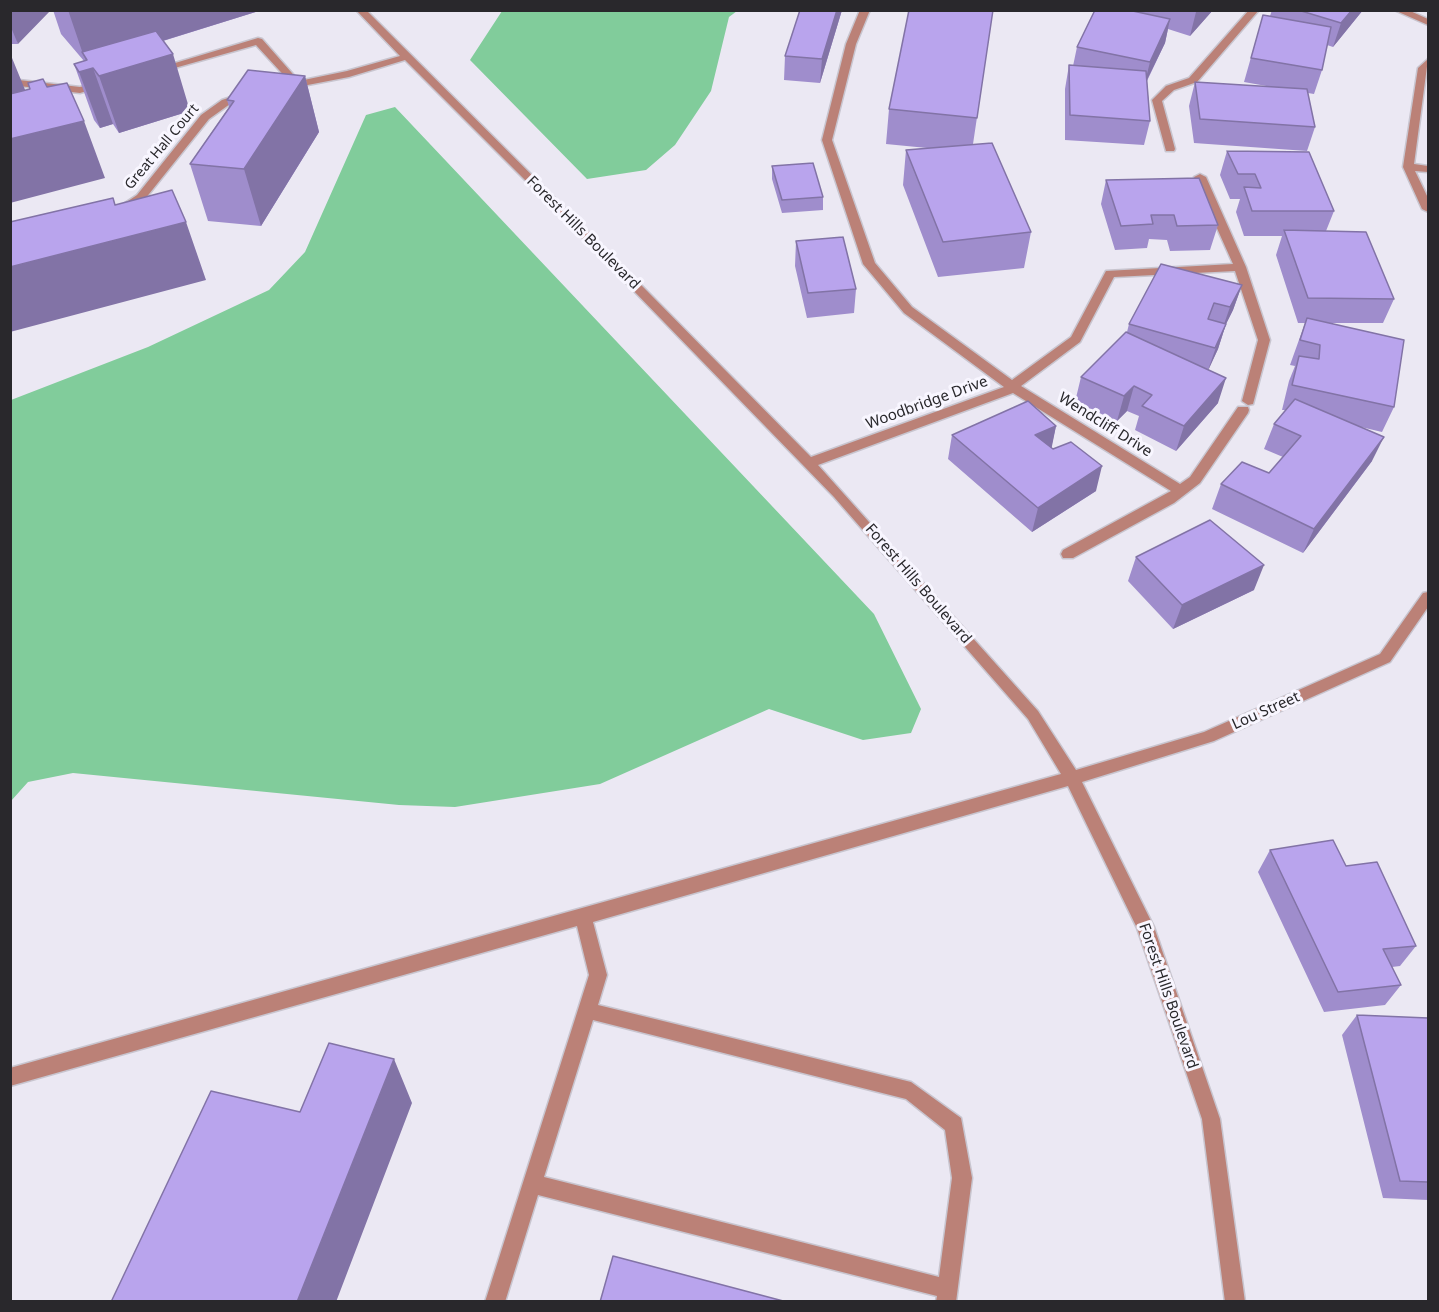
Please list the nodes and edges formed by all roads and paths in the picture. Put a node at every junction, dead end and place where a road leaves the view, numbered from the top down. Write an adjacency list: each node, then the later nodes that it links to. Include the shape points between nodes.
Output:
1 (360, 10): 6 (street, Forest Hills Boulevard)
2 (865, 10): 21 (street, Wendcliff Drive, via 851,44 827,140 869,264 908,310)
3 (1255, 10): 14 (street, via 1193,80 1170,88 1157,100)
4 (1398, 10): 5 (street)
5 (1428, 22)
6 (406, 57): 11 (street); 22 (street, Forest Hills Boulevard)
7 (1428, 62): 15 (street, via 1423,68)
8 (144, 74): 11 (street, via 258,41)
9 (10, 82): 10 (street, via 80,90)
10 (111, 83)
11 (297, 84): 12 (street)
12 (276, 88)
13 (255, 92): 19 (street, Great Hall Court, via 226,102 205,117 141,197)
14 (1170, 149)
15 (1408, 166): 16 (street); 18 (street)
16 (1428, 169)
17 (1200, 177): 20 (street)
18 (1428, 209)
19 (117, 212)
20 (1239, 267): 21 (street, Woodbridge Drive, via 1110,274 1076,339); 23 (street, via 1264,340 1246,405 1195,480)
21 (1012, 387): 22 (street, Woodbridge Drive); 23 (street, Wendcliff Drive)
22 (809, 463): 26 (street, Forest Hills Boulevard, via 1033,715)
23 (1181, 490): 24 (street)
24 (1068, 554)
25 (1428, 597): 26 (street, Lou Street, via 1384,658 1208,737)
26 (1072, 778): 27 (street, Lou Street); 33 (street, Forest Hills Boulevard, via 1145,927 1211,1119)
27 (583, 917): 28 (street, via 598,975); 29 (street, Lou Street)
28 (586, 1010): 30 (street); 31 (street, via 911,1090 954,1125 962,1178)
29 (10, 1077)
30 (532, 1184): 31 (street); 32 (street)
31 (947, 1295)
32 (495, 1302)
33 (1235, 1302)

